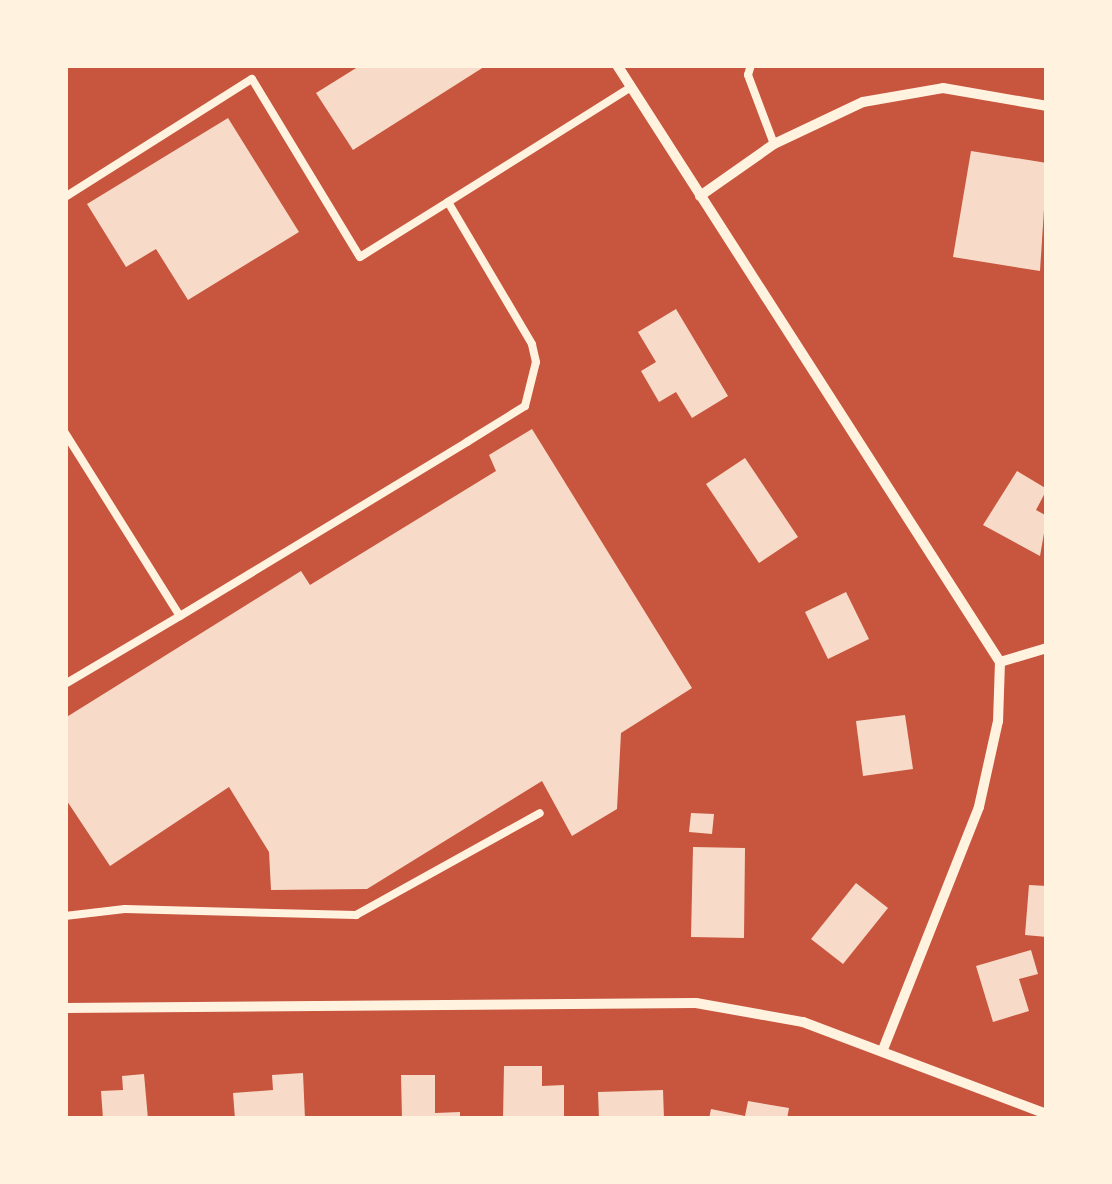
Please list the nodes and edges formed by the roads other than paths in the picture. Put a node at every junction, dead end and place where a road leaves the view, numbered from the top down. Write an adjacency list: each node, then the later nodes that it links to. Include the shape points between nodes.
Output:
1 (617, 65): 3 (street)
2 (751, 65): 5 (lane, via 748,75)
3 (631, 88): 6 (street); 8 (lane)
4 (1047, 106): 5 (street, via 942,88 864,102)
5 (774, 144): 6 (street)
6 (700, 196): 12 (street)
7 (65, 197): 8 (lane, via 252,79 360,257)
8 (448, 202): 10 (lane, via 532,344 536,362 525,406)
9 (65, 433): 10 (lane)
10 (180, 616): 13 (lane)
11 (1047, 648): 12 (street)
12 (1000, 662): 17 (street, via 998,720 979,807)
13 (65, 684)
14 (540, 813): 15 (lane, via 356,914 125,909)
15 (65, 916)
16 (65, 1008): 17 (street, via 618,1000 764,1014)
17 (883, 1049): 18 (street)
18 (1047, 1114)

